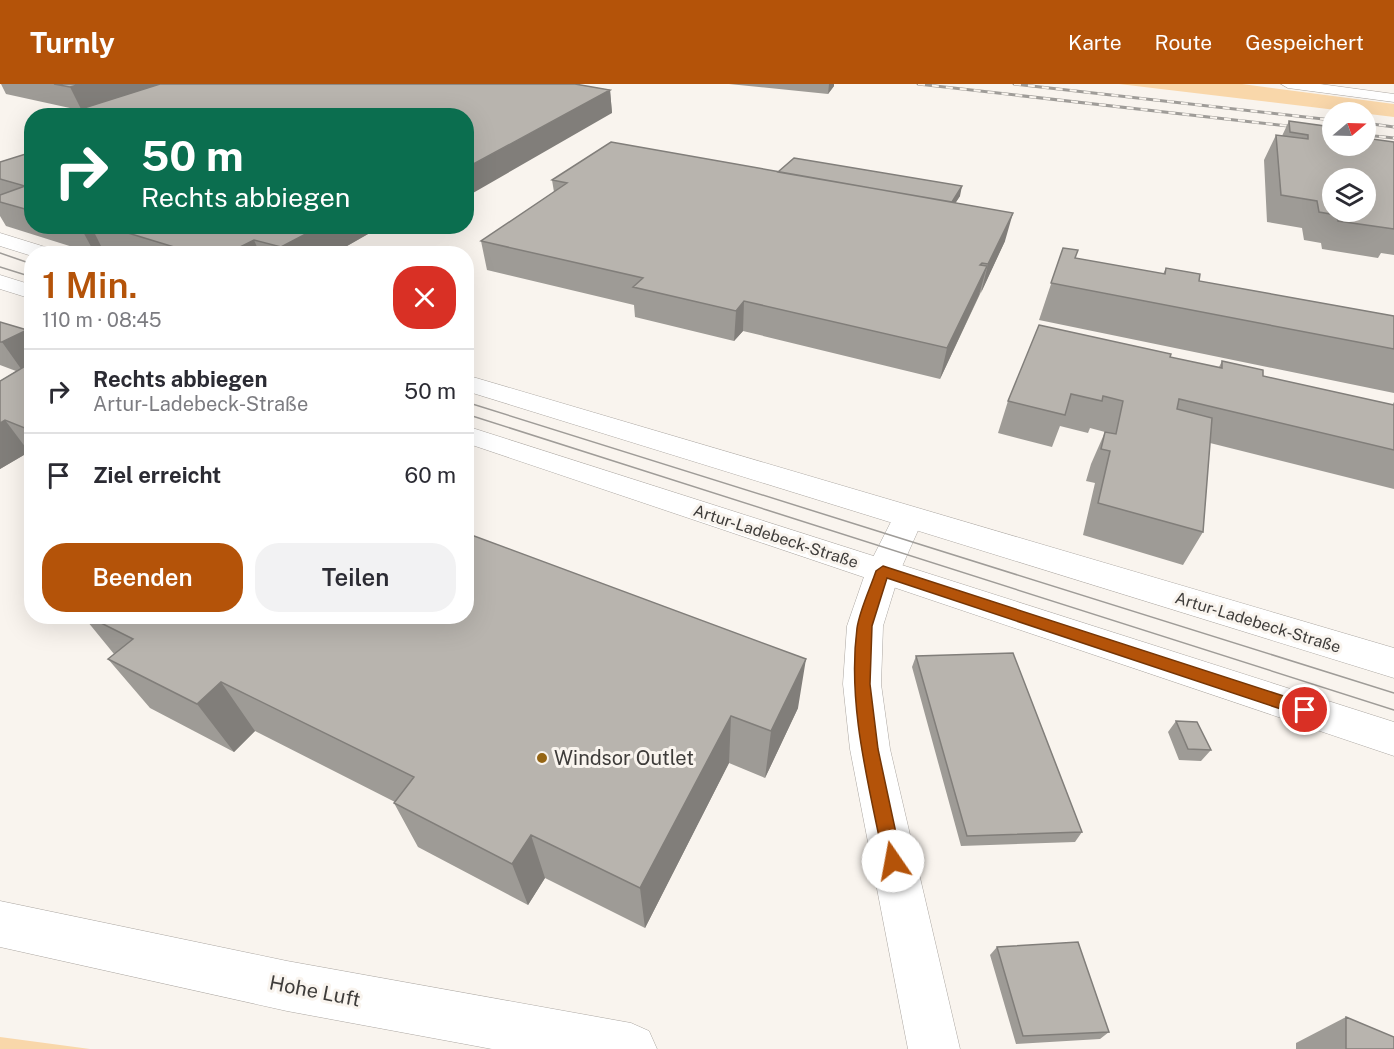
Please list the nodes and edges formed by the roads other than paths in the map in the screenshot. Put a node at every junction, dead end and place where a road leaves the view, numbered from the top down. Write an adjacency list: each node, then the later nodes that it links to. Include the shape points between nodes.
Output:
1 (1288, 84): 4 (main road)
2 (1377, 84): 3 (main road)
3 (1394, 86)
4 (1394, 98)
5 (0, 238): 6 (main road)
6 (24, 246)
7 (0, 282): 8 (main road)
8 (24, 290)
9 (474, 385): 11 (main road, Artur-Ladebeck-Straße)
10 (474, 438): 12 (main road, Artur-Ladebeck-Straße)
11 (908, 517): 12 (main road); 13 (main road, Artur-Ladebeck-Straße)
12 (883, 571): 14 (main road, Artur-Ladebeck-Straße); 17 (main road, via 865,626 862,684 870,749)
13 (1394, 663)
14 (1394, 739)
15 (0, 924): 16 (main road, Hohe Luft, via 287,986)
16 (631, 1049)
17 (934, 1049)

